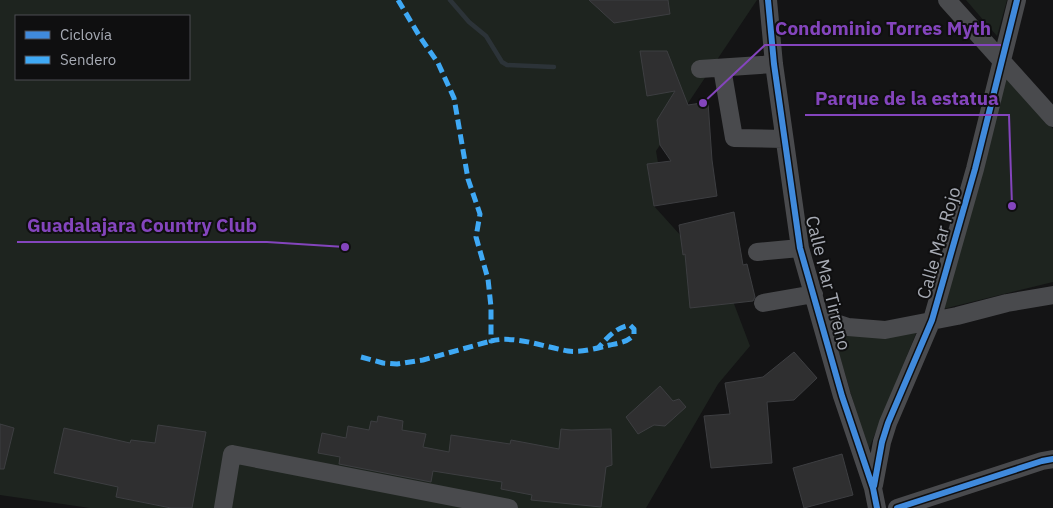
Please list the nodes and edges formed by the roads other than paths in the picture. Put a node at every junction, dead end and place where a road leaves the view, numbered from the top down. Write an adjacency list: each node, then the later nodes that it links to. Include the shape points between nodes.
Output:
1 (768, 0): 5 (street, Calle Mar Tirreno)
2 (947, 0): 4 (street)
3 (1017, 0): 4 (street, Calle Mar Rojo)
4 (1001, 60): 8 (street); 16 (street, Calle Mar Rojo, via 975,169)
5 (774, 64): 6 (street); 9 (street, Calle Mar Tirreno)
6 (722, 68): 7 (street); 9 (street, via 734,138)
7 (700, 70)
8 (1053, 118)
9 (784, 139): 10 (street, Calle Mar Tirreno)
10 (800, 248): 11 (street); 12 (street, Calle Mar Tirreno)
11 (757, 252)
12 (814, 294): 14 (street); 15 (street, Calle Mar Tirreno)
13 (1053, 295): 16 (street)
14 (763, 303)
15 (821, 318): 16 (street, via 848,327 885,330); 18 (street, Calle Mar Tirreno, via 842,396)
16 (932, 320): 18 (street, Calle Mar Rojo, via 888,423)
17 (1053, 459): 22 (street)
18 (873, 488): 21 (street, Calle Mar Tirreno)
19 (223, 508): 20 (street, via 232,454)
20 (509, 508)
21 (877, 508)
22 (897, 508)

